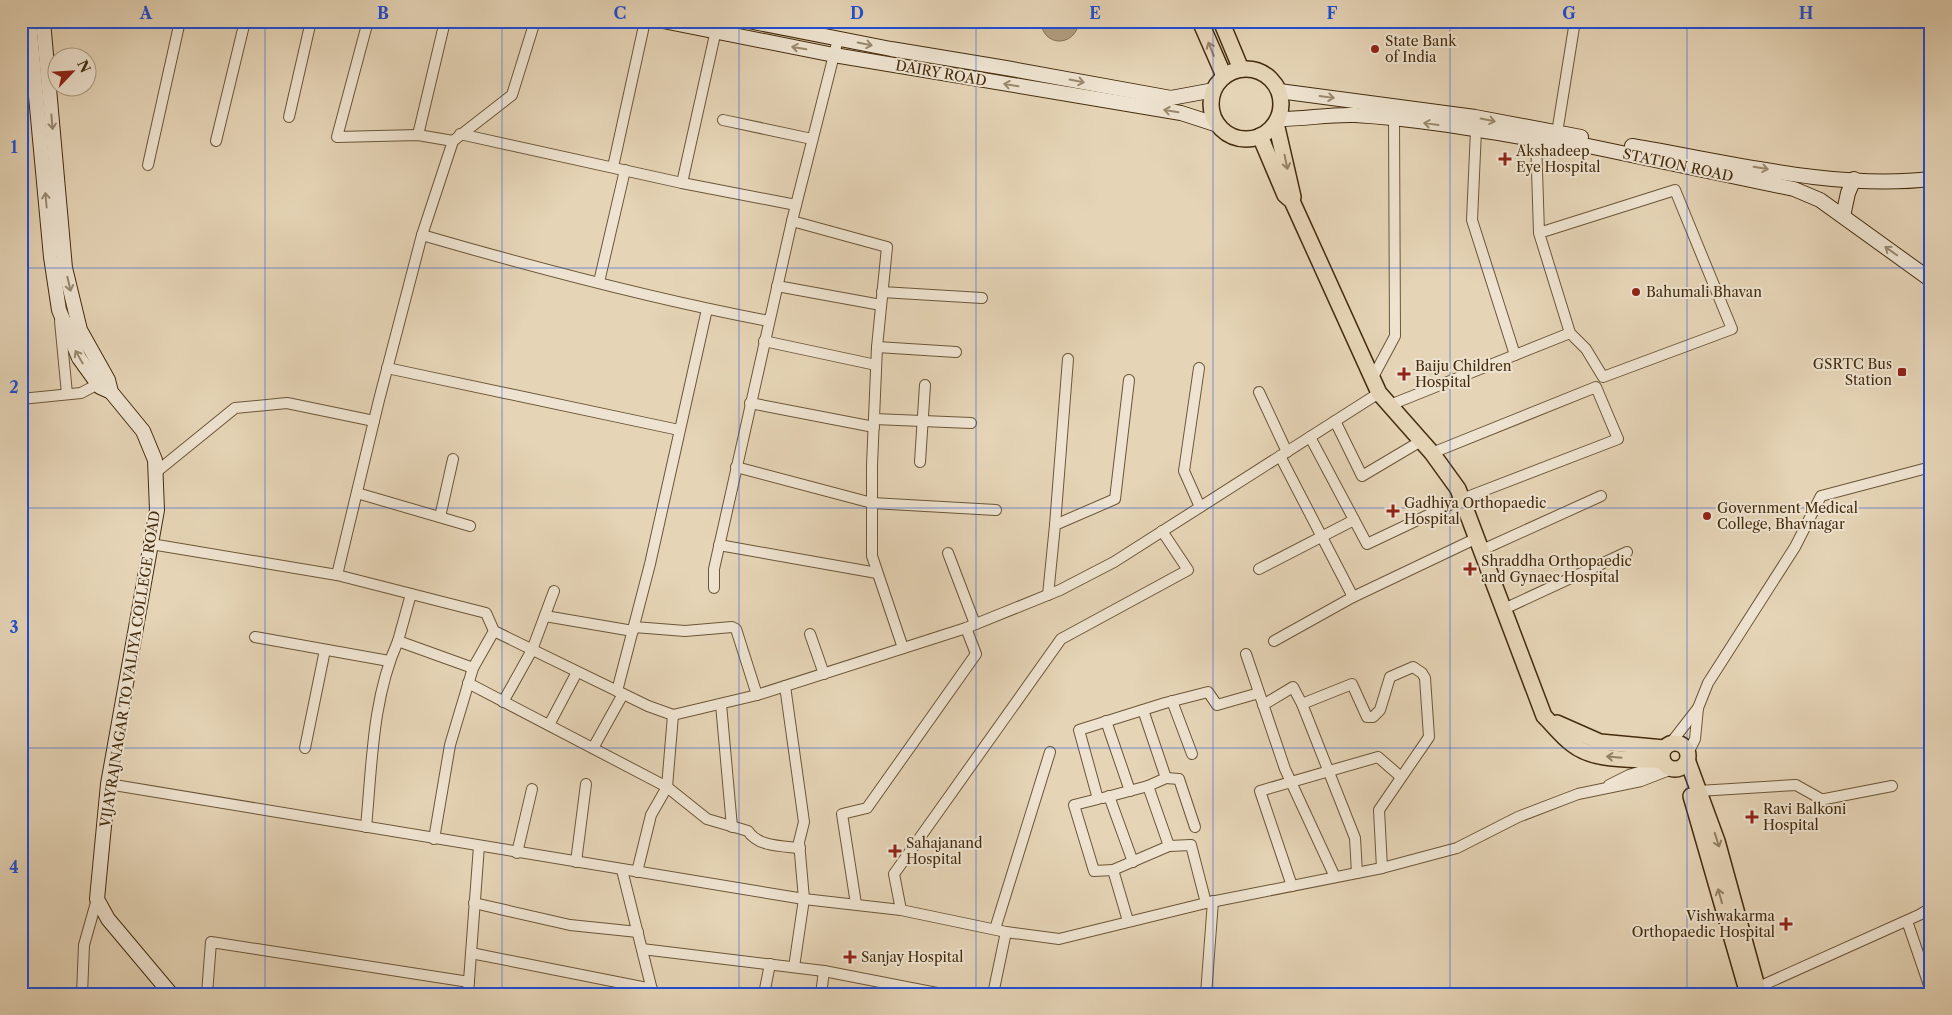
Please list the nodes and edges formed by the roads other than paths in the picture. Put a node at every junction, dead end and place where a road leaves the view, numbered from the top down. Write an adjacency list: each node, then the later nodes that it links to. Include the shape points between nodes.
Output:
1 (29, 21): 53 (main road, VIJAYRAJNAGAR TO VALIYA COLLEGE ROAD, one-way to 1)
2 (43, 21): 69 (main road, VIJAYRAJNAGAR TO VALIYA COLLEGE ROAD, one-way to 69, via 66,268 80,330 108,380)
3 (180, 21): 35 (street)
4 (245, 21): 34 (street)
5 (311, 21): 22 (street)
6 (368, 21): 28 (street, via 337,137)
7 (445, 21): 28 (street)
8 (535, 21): 30 (street, via 512,95)
9 (645, 21): 36 (street)
10 (663, 21): 15 (main road, DAIRY ROAD)
11 (748, 21): 16 (main road, DAIRY ROAD)
12 (1200, 21): 19 (main road, one-way to 12)
13 (1221, 21): 18 (main road)
14 (1575, 21): 31 (street)
15 (717, 27): 17 (main road, DAIRY ROAD, one-way to 15); 40 (street)
16 (838, 39): 17 (street); 20 (main road, DAIRY ROAD, one-way to 20, via 1171,98)
17 (834, 55): 26 (main road, DAIRY ROAD, one-way to 17, via 1180,113); 32 (street)
18 (1241, 69): 19 (main road); 21 (main road, via 1264,73)
19 (1224, 76): 20 (main road)
20 (1214, 90): 26 (main road, via 1212,108)
21 (1279, 91): 25 (main road); 31 (main road, one-way to 31, via 1475,117)
22 (288, 117)
23 (1394, 118): 25 (main road, STATION ROAD, via 1346,115); 27 (main road, STATION ROAD, one-way to 23); 65 (street, via 1395,336)
24 (723, 120): 32 (street)
25 (1278, 121): 29 (main road); 41 (main road, one-way to 41)
26 (1218, 125): 29 (main road, via 1237,138)
27 (1476, 130): 33 (main road, STATION ROAD); 60 (street, via 1472,220)
28 (418, 135): 30 (street)
29 (1260, 136): 41 (main road, via 1285,195)
30 (457, 137): 36 (street); 46 (street)
31 (1557, 138): 33 (main road, STATION ROAD); 38 (main road, one-way to 38, via 1822,178); 43 (main road, STATION ROAD, via 1794,189 1820,200)
32 (812, 140): 42 (street)
33 (1536, 140): 45 (street)
34 (216, 141)
35 (148, 165)
36 (612, 167): 37 (street)
37 (625, 170): 40 (street); 48 (street)
38 (1854, 179): 39 (main road); 43 (main road)
39 (1931, 179)
40 (682, 183): 42 (street)
41 (1292, 201): 65 (main road)
42 (796, 205): 44 (street)
43 (1843, 216): 47 (main road, STATION ROAD, one-way to 43)
44 (792, 222): 49 (street); 50 (street, via 887,247)
45 (1539, 233): 56 (street); 56 (street, via 1675,190 1732,329 1603,377 1586,349)
46 (422, 234): 48 (street, via 526,265); 63 (street)
47 (1931, 280)
48 (599, 282): 54 (street)
49 (777, 286): 52 (street); 55 (street)
50 (882, 292): 51 (street); 52 (street)
51 (982, 298)
52 (881, 305): 58 (street)
53 (59, 310): 67 (main road, VIJAYRAJNAGAR TO VALIYA COLLEGE ROAD, one-way to 53, via 79,358); 72 (street)
54 (707, 310): 55 (street); 81 (street)
55 (769, 321): 57 (street)
56 (1570, 333): 60 (street)
57 (764, 341): 62 (street); 74 (street)
58 (877, 347): 59 (street); 62 (street)
59 (956, 352)
60 (1516, 355): 75 (street)
61 (1068, 359): 99 (street)
62 (876, 365): 79 (street)
63 (387, 368): 76 (street); 81 (street)
64 (1199, 368): 95 (street, via 1184,471)
65 (1372, 379): 71 (main road)
66 (1129, 380): 99 (street, via 1115,499)
67 (98, 384): 69 (main road, VIJAYRAJNAGAR TO VALIYA COLLEGE ROAD); 72 (street, via 81,393)
68 (925, 385): 78 (street)
69 (111, 392): 90 (main road, VIJAYRAJNAGAR TO VALIYA COLLEGE ROAD, via 143,431 155,460)
70 (1259, 392): 85 (street)
71 (1379, 393): 75 (main road); 77 (street)
72 (66, 394): 73 (street)
73 (21, 399)
74 (750, 403): 79 (street); 88 (street)
75 (1390, 405): 83 (main road)
76 (374, 421): 90 (street, via 287,403 235,408); 91 (street)
77 (1335, 421): 82 (street); 83 (street, via 1362,476)
78 (923, 422): 79 (street); 80 (street); 87 (street)
79 (874, 423): 94 (street)
80 (972, 423)
81 (679, 430): 119 (street)
82 (1310, 438): 85 (street); 98 (street)
83 (1421, 441): 84 (main road)
84 (1432, 453): 93 (main road); 93 (street, via 1596,387 1618,439)
85 (1283, 454): 95 (street); 102 (street)
86 (453, 459): 97 (street)
87 (920, 462)
88 (736, 467): 94 (street); 105 (street)
89 (1931, 467): 143 (street, via 1821,496 1795,547 1708,683)
90 (155, 472): 103 (main road, VIJAYRAJNAGAR TO VALIYA COLLEGE ROAD, via 157,510)
91 (356, 493): 97 (street); 110 (street)
92 (1601, 496): 104 (street)
93 (1462, 499): 98 (street, via 1367,544); 104 (main road)
94 (872, 503): 96 (street); 109 (street, via 872,556)
95 (1200, 507): 101 (street)
96 (996, 510)
97 (440, 517): 100 (street)
98 (1354, 520): 102 (street)
99 (1055, 524): 114 (street)
100 (470, 526)
101 (1162, 531): 114 (street, via 1114,562); 190 (street, via 1188,570 1061,639 894,874)
102 (1321, 537): 108 (street); 115 (street)
103 (151, 544): 110 (street); 157 (main road, VIJAYRAJNAGAR TO VALIYA COLLEGE ROAD)
104 (1480, 544): 115 (street); 116 (main road)
105 (720, 545): 109 (street); 111 (street, via 714,569)
106 (1627, 552): 116 (street)
107 (948, 553): 118 (street)
108 (1259, 569)
109 (877, 573): 125 (street)
110 (337, 575): 113 (street)
111 (714, 588)
112 (554, 591): 117 (street)
113 (411, 594): 120 (street, via 486,613); 123 (street)
114 (1048, 595): 118 (street)
115 (1354, 597): 124 (street)
116 (1504, 609): 152 (main road, via 1544,716 1572,745 1609,757)
117 (545, 616): 119 (street); 127 (street)
118 (970, 626): 125 (street); 188 (street, via 976,654 867,808 842,814)
119 (633, 629): 135 (street); 137 (street, via 736,629)
120 (494, 631): 127 (street); 130 (street)
121 (810, 634): 132 (street)
122 (255, 637): 126 (street)
123 (398, 641): 129 (street); 130 (street)
124 (1274, 641)
125 (902, 648): 132 (street)
126 (326, 650): 129 (street); 148 (street)
127 (532, 650): 131 (street); 139 (street)
128 (1246, 654): 136 (street)
129 (389, 662): 167 (street, via 377,710)
130 (473, 668): 133 (street)
131 (577, 672): 135 (street); 147 (street)
132 (824, 674): 134 (street)
133 (468, 683): 139 (street); 170 (street, via 450,745)
134 (785, 686): 137 (street); 173 (street, via 804,822)
135 (620, 693): 145 (street); 149 (street)
136 (1259, 693): 138 (street, via 1217,705 1208,692); 142 (street)
137 (757, 695): 140 (street)
138 (1172, 701): 144 (street); 151 (street)
139 (503, 702): 147 (street)
140 (721, 704): 145 (street); 168 (street)
141 (1302, 704): 142 (street, via 1293,687); 153 (street); 154 (street, via 1352,684 1367,717 1373,717 1380,710 1390,677 1413,667 1422,673 1429,737)
142 (1263, 705): 156 (street)
143 (1698, 708): 152 (street); 152 (street, via 1695,739)
144 (1143, 710): 146 (street); 155 (street)
145 (673, 715): 161 (street)
146 (1106, 721): 163 (street); 166 (street, via 1079,730)
147 (549, 725): 149 (street)
148 (305, 748)
149 (593, 748): 161 (street)
150 (1050, 752): 193 (street)
151 (1192, 754)
152 (1674, 759): 164 (main road); 177 (street, via 1641,781 1578,794 1518,817 1457,848); 204 (main road, one-way to 152, via 1689,788)
153 (1328, 770): 154 (street, via 1378,757); 156 (street); 181 (street, via 1355,838)
154 (1401, 777): 177 (street, via 1379,810)
155 (1166, 778): 159 (street); 169 (street, via 1179,779)
156 (1291, 781): 182 (street); 183 (street, via 1260,791)
157 (108, 784): 167 (street); 184 (main road, VIJAYRAJNAGAR TO VALIYA COLLEGE ROAD)
158 (586, 784): 175 (street)
159 (1148, 786): 163 (street); 172 (street)
160 (1892, 786): 164 (street, via 1826,800 1796,785)
161 (667, 787): 168 (street, via 707,819); 180 (street, via 651,815)
162 (532, 788): 174 (street)
163 (1130, 791): 165 (street)
164 (1698, 791): 204 (main road, one-way to 204, via 1717,841)
165 (1110, 796): 166 (street); 176 (street)
166 (1098, 799): 179 (street, via 1074,805 1094,871)
167 (366, 827): 170 (street)
168 (732, 827): 173 (street, via 773,845)
169 (1195, 827)
170 (434, 839): 171 (street)
171 (479, 846): 174 (street); 187 (street)
172 (1169, 846): 176 (street); 186 (street, via 1192,845)
173 (800, 848): 185 (street)
174 (517, 853): 175 (street)
175 (576, 862): 178 (street)
176 (1133, 862): 179 (street)
177 (1382, 868): 181 (street)
178 (622, 870): 180 (street); 194 (street)
179 (1113, 870): 191 (street)
180 (637, 872): 185 (street)
181 (1357, 873): 182 (street)
182 (1335, 877): 183 (street)
183 (1292, 886): 186 (street)
184 (97, 899): 205 (street, via 84,945); 206 (main road, via 108,919)
185 (804, 899): 188 (street); 199 (street)
186 (1209, 902): 191 (street); 213 (street)
187 (474, 903): 194 (street, via 570,925); 197 (street)
188 (856, 904): 190 (street)
189 (1931, 908): 192 (street)
190 (901, 910): 193 (street)
191 (1128, 921): 195 (street, via 1059,939)
192 (1907, 921): 203 (street); 204 (street)
193 (994, 929): 195 (street)
194 (638, 932): 196 (street)
195 (1006, 932): 212 (street)
196 (642, 949): 198 (street); 202 (street)
197 (471, 952): 201 (street); 202 (street)
198 (770, 964): 199 (street); 209 (street)
199 (794, 967): 200 (street)
200 (824, 971): 210 (street); 211 (street)
201 (469, 982): 207 (street, via 210,942); 208 (street)
202 (653, 991)
203 (1931, 991)
204 (1750, 992)
205 (82, 994)
206 (171, 994)
207 (207, 994)
208 (468, 994)
209 (764, 994)
210 (821, 994)
211 (942, 994)
212 (992, 994)
213 (1206, 994)

